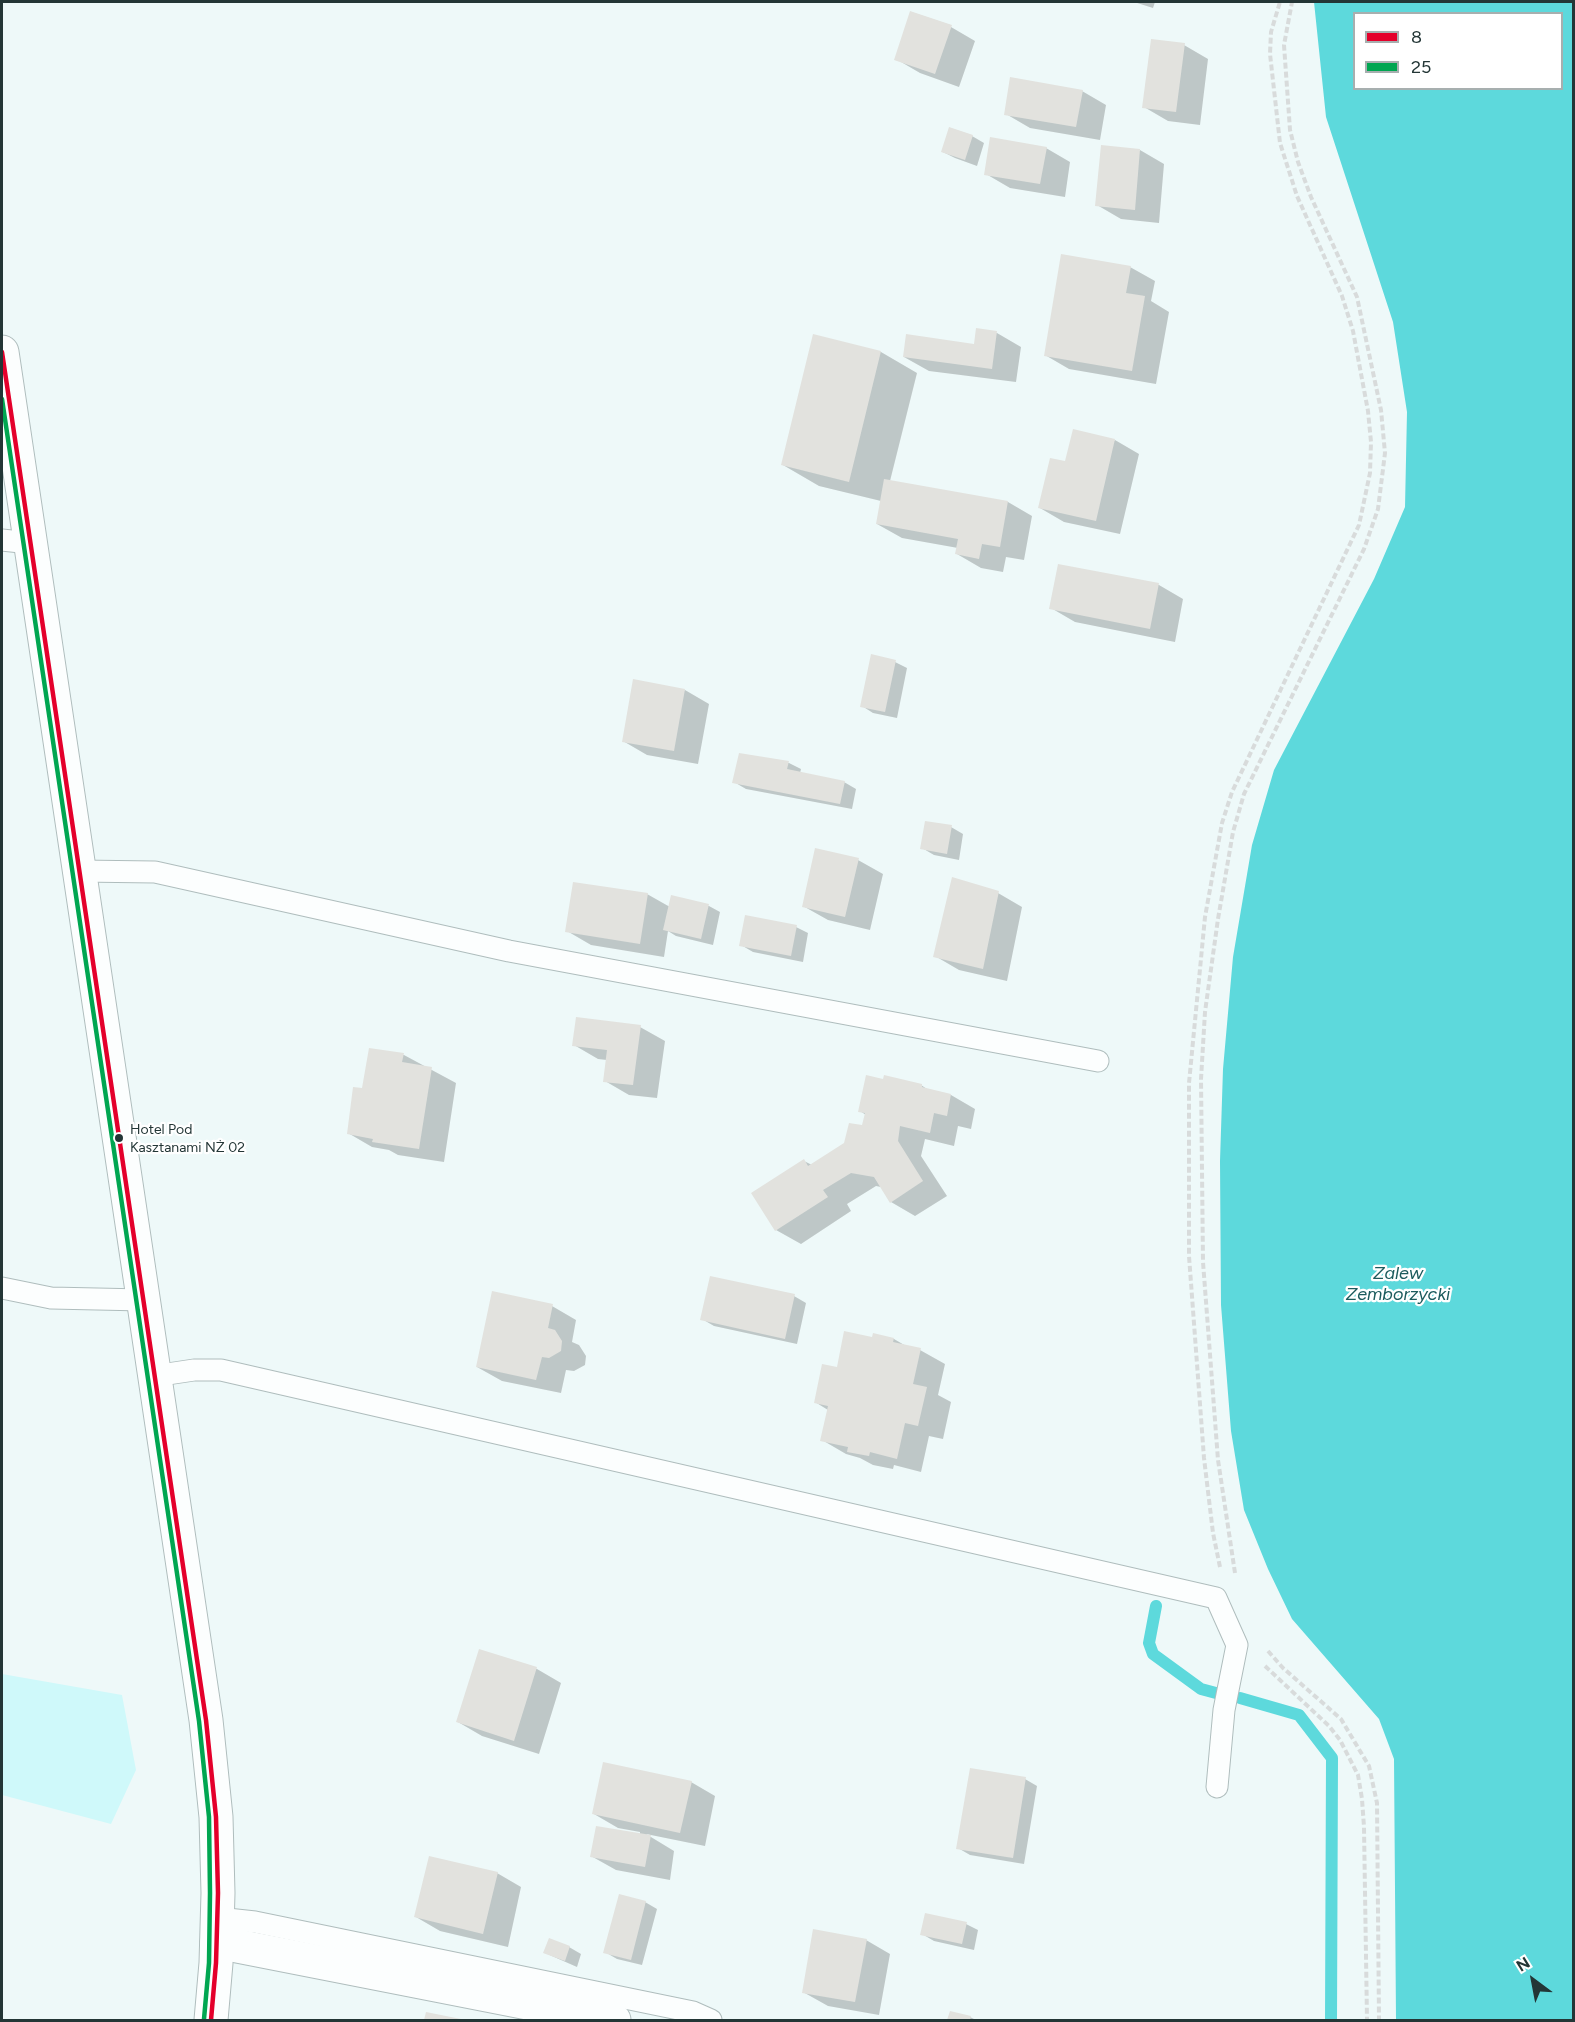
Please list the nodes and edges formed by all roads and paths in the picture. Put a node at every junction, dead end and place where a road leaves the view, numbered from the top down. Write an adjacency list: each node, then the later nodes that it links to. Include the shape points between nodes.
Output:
1 (1280, 2): 10 (path, via 1271,32 1270,54 1280,143 1297,196 1342,296 1353,331 1368,411 1370,473 1359,525 1232,792 1222,823 1205,917 1189,1083 1188,1256 1204,1458)
2 (1292, 2): 11 (path, via 1284,45 1290,130 1311,197 1361,310 1381,410 1385,453 1378,509 1364,549 1252,774 1238,812 1210,977 1201,1079 1204,1281 1218,1460)
3 (2, 352): 4 (street)
4 (16, 541): 5 (street)
5 (78, 871): 6 (lane, via 155,872 509,951); 8 (street)
6 (1098, 1061)
7 (2, 1288): 8 (lane, via 51,1298)
8 (143, 1300): 9 (street)
9 (154, 1376): 14 (lane, via 221,1370 1216,1598 1237,1645 1224,1710); 15 (street, via 212,1773)
10 (1222, 1576)
11 (1237, 1581)
12 (1265, 1646): 20 (path, via 1283,1668 1341,1719 1369,1766 1377,1803)
13 (1262, 1664): 19 (path, via 1329,1726 1358,1775 1364,1827)
14 (1217, 1787)
15 (217, 1930): 16 (street); 17 (street); 18 (lane, via 255,1922 693,2012)
16 (211, 2020)
17 (614, 2020)
18 (711, 2020)
19 (1367, 2020)
20 (1379, 2020)

